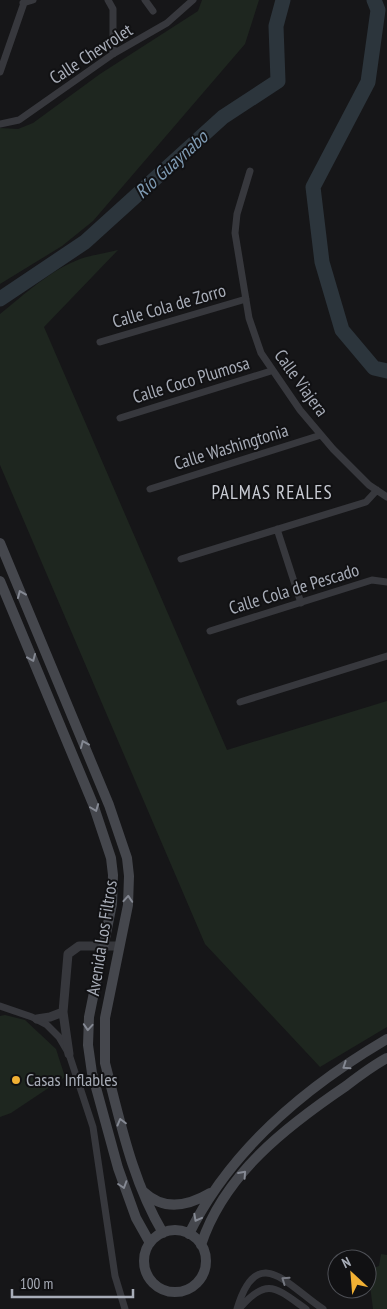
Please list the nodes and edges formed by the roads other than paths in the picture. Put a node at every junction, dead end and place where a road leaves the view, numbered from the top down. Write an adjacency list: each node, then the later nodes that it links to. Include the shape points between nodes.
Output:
1 (33, 0): 5 (street)
2 (108, 0): 7 (street, via 113,9)
3 (145, 0): 6 (street)
4 (193, 0): 7 (street, Calle Chevrolet, via 167,23)
5 (24, 2): 8 (street)
6 (153, 11)
7 (113, 54): 9 (street, Calle Chevrolet, via 19,120)
8 (0, 72)
9 (0, 124)
10 (250, 171): 11 (street, Calle Viajera, via 235,223)
11 (246, 299): 12 (street, Calle Cola de Zorro); 13 (street, Calle Viajera, via 257,344)
12 (100, 342)
13 (271, 371): 14 (street, Calle Coco Plumosa); 15 (street, Calle Viajera)
14 (120, 418)
15 (321, 435): 16 (street, Calle Washingtonia); 17 (street, Calle Viajera, via 349,467)
16 (150, 489)
17 (377, 490): 18 (street, Calle Viajera); 19 (street, via 366,502)
18 (387, 497)
19 (277, 530): 21 (street); 24 (street)
20 (0, 543): 29 (main road, Avenida Los Filtros, one-way to 20, via 128,905 129,876 121,839)
21 (181, 560)
22 (0, 581): 28 (main road, Avenida Los Filtros, one-way to 28, via 106,838 113,875 112,904)
23 (387, 582): 24 (street, Calle Cola de Pescado, via 372,580)
24 (300, 603): 25 (street, Calle Cola de Pescado)
25 (210, 631)
26 (387, 656): 27 (street)
27 (240, 702)
28 (102, 944): 29 (street); 31 (street, via 79,946 68,954); 40 (main road, Avenida Los Filtros, one-way to 40, via 88,1031 90,1062 126,1194)
29 (118, 946): 36 (main road, Avenida Los Filtros, one-way to 29, via 106,1068 104,1048 105,1018)
30 (0, 1006): 32 (street)
31 (63, 1012): 32 (street); 34 (street)
32 (37, 1019): 34 (street, via 54,1031)
33 (387, 1040): 37 (main road, one-way to 37, via 281,1114)
34 (69, 1054): 42 (street, via 93,1127 115,1276)
35 (387, 1058): 41 (main road, one-way to 35, via 219,1203 274,1140 309,1110)
36 (140, 1186): 37 (main road, via 153,1200 173,1206 198,1199); 38 (main road, Avenida Los Filtros)
37 (216, 1187): 39 (main road, one-way to 39)
38 (163, 1233): 39 (main road, via 174,1230); 40 (main road)
39 (189, 1234): 41 (main road)
40 (150, 1243): 41 (main road, via 144,1262 147,1274 154,1284 176,1292 198,1282 204,1272 206,1260)
41 (201, 1245)
42 (126, 1309)
43 (238, 1309): 44 (street, via 268,1287 278,1289); 45 (street, one-way to 43, via 274,1273 261,1273 251,1280)
44 (306, 1309)
45 (323, 1309)

